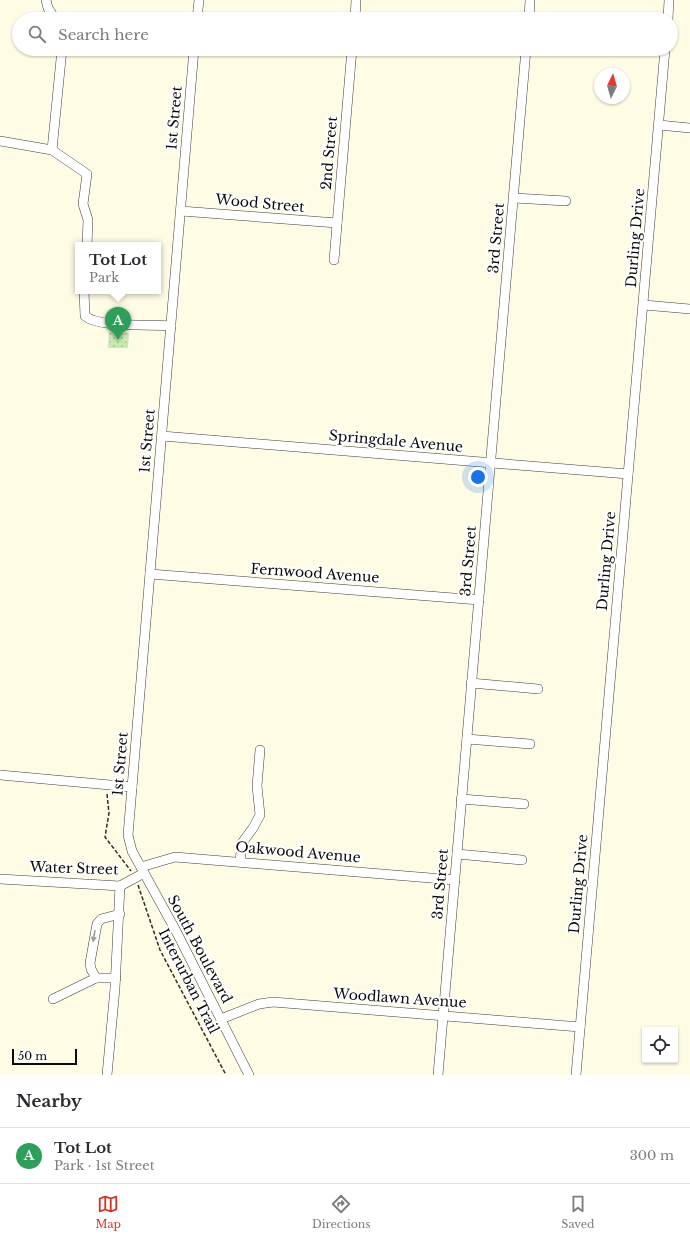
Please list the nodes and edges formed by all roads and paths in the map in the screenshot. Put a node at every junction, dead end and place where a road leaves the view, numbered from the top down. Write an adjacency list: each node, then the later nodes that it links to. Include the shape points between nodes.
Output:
1 (46, 0): 6 (street)
2 (198, 0): 7 (street)
3 (356, 0): 8 (street)
4 (530, 0): 9 (street)
5 (669, 0): 10 (street)
6 (51, 12)
7 (197, 12)
8 (355, 12)
9 (529, 12)
10 (668, 12)
11 (61, 56): 20 (street)
12 (193, 56): 23 (street, 1st Street)
13 (351, 56): 24 (street, 2nd Street)
14 (525, 56): 21 (street, 3rd Street)
15 (664, 56): 16 (street, Durling Drive)
16 (659, 125): 17 (street); 28 (street, Durling Drive)
17 (690, 128)
18 (0, 141): 19 (street); 20 (street)
19 (0, 149)
20 (52, 150): 25 (street, via 87,174 83,204 88,220)
21 (514, 198): 22 (street); 32 (street, 3rd Street)
22 (566, 202)
23 (181, 211): 24 (street, Wood Street); 30 (street, 1st Street)
24 (337, 223): 26 (street, 2nd Street)
25 (87, 242)
26 (334, 260)
27 (84, 294): 30 (street, via 84,316 90,321)
28 (644, 305): 29 (street); 33 (street, Durling Drive)
29 (690, 309)
30 (171, 326): 31 (street, 1st Street)
31 (162, 436): 32 (street, Springdale Avenue); 34 (street, 1st Street)
32 (492, 463): 33 (street, Springdale Avenue); 35 (street, 3rd Street)
33 (628, 474): 61 (street, Durling Drive)
34 (150, 574): 35 (street, Fernwood Avenue); 43 (street, 1st Street)
35 (478, 600): 36 (street, 3rd Street)
36 (471, 683): 37 (street); 38 (street, 3rd Street)
37 (538, 689)
38 (467, 739): 39 (street); 44 (street, 3rd Street)
39 (530, 744)
40 (260, 750): 49 (street, via 257,786 260,815 242,843)
41 (0, 775): 42 (street)
42 (105, 785): 43 (street); 51 (path, Interurban Trail, via 109,809 106,837)
43 (132, 787): 46 (street, 1st Street)
44 (461, 799): 45 (street); 47 (street, 3rd Street)
45 (524, 804)
46 (128, 835): 50 (street, South Boulevard, via 132,851)
47 (457, 854): 48 (street); 53 (street, 3rd Street)
48 (522, 860)
49 (240, 861): 50 (street, Oakwood Avenue, via 175,856); 53 (street, Oakwood Avenue)
50 (142, 870): 51 (street, Water Street); 60 (street, South Boulevard)
51 (134, 877): 54 (street, Water Street); 63 (path, Interurban Trail, via 160,950)
52 (0, 879): 54 (street, Water Street)
53 (455, 880): 59 (street, 3rd Street)
54 (120, 886): 55 (street)
55 (120, 914): 56 (street, one-way to 56, via 101,919 97,924 90,963); 57 (street)
56 (96, 978): 57 (street); 58 (street)
57 (116, 978): 62 (street)
58 (53, 999)
59 (443, 1015): 60 (street, Woodlawn Avenue, via 273,1002 259,1004); 61 (street, Woodlawn Avenue); 65 (street, 3rd Street)
60 (221, 1019): 64 (street, South Boulevard)
61 (580, 1027): 66 (street, Durling Drive)
62 (107, 1075)
63 (226, 1075)
64 (249, 1075)
65 (438, 1075)
66 (576, 1075)

